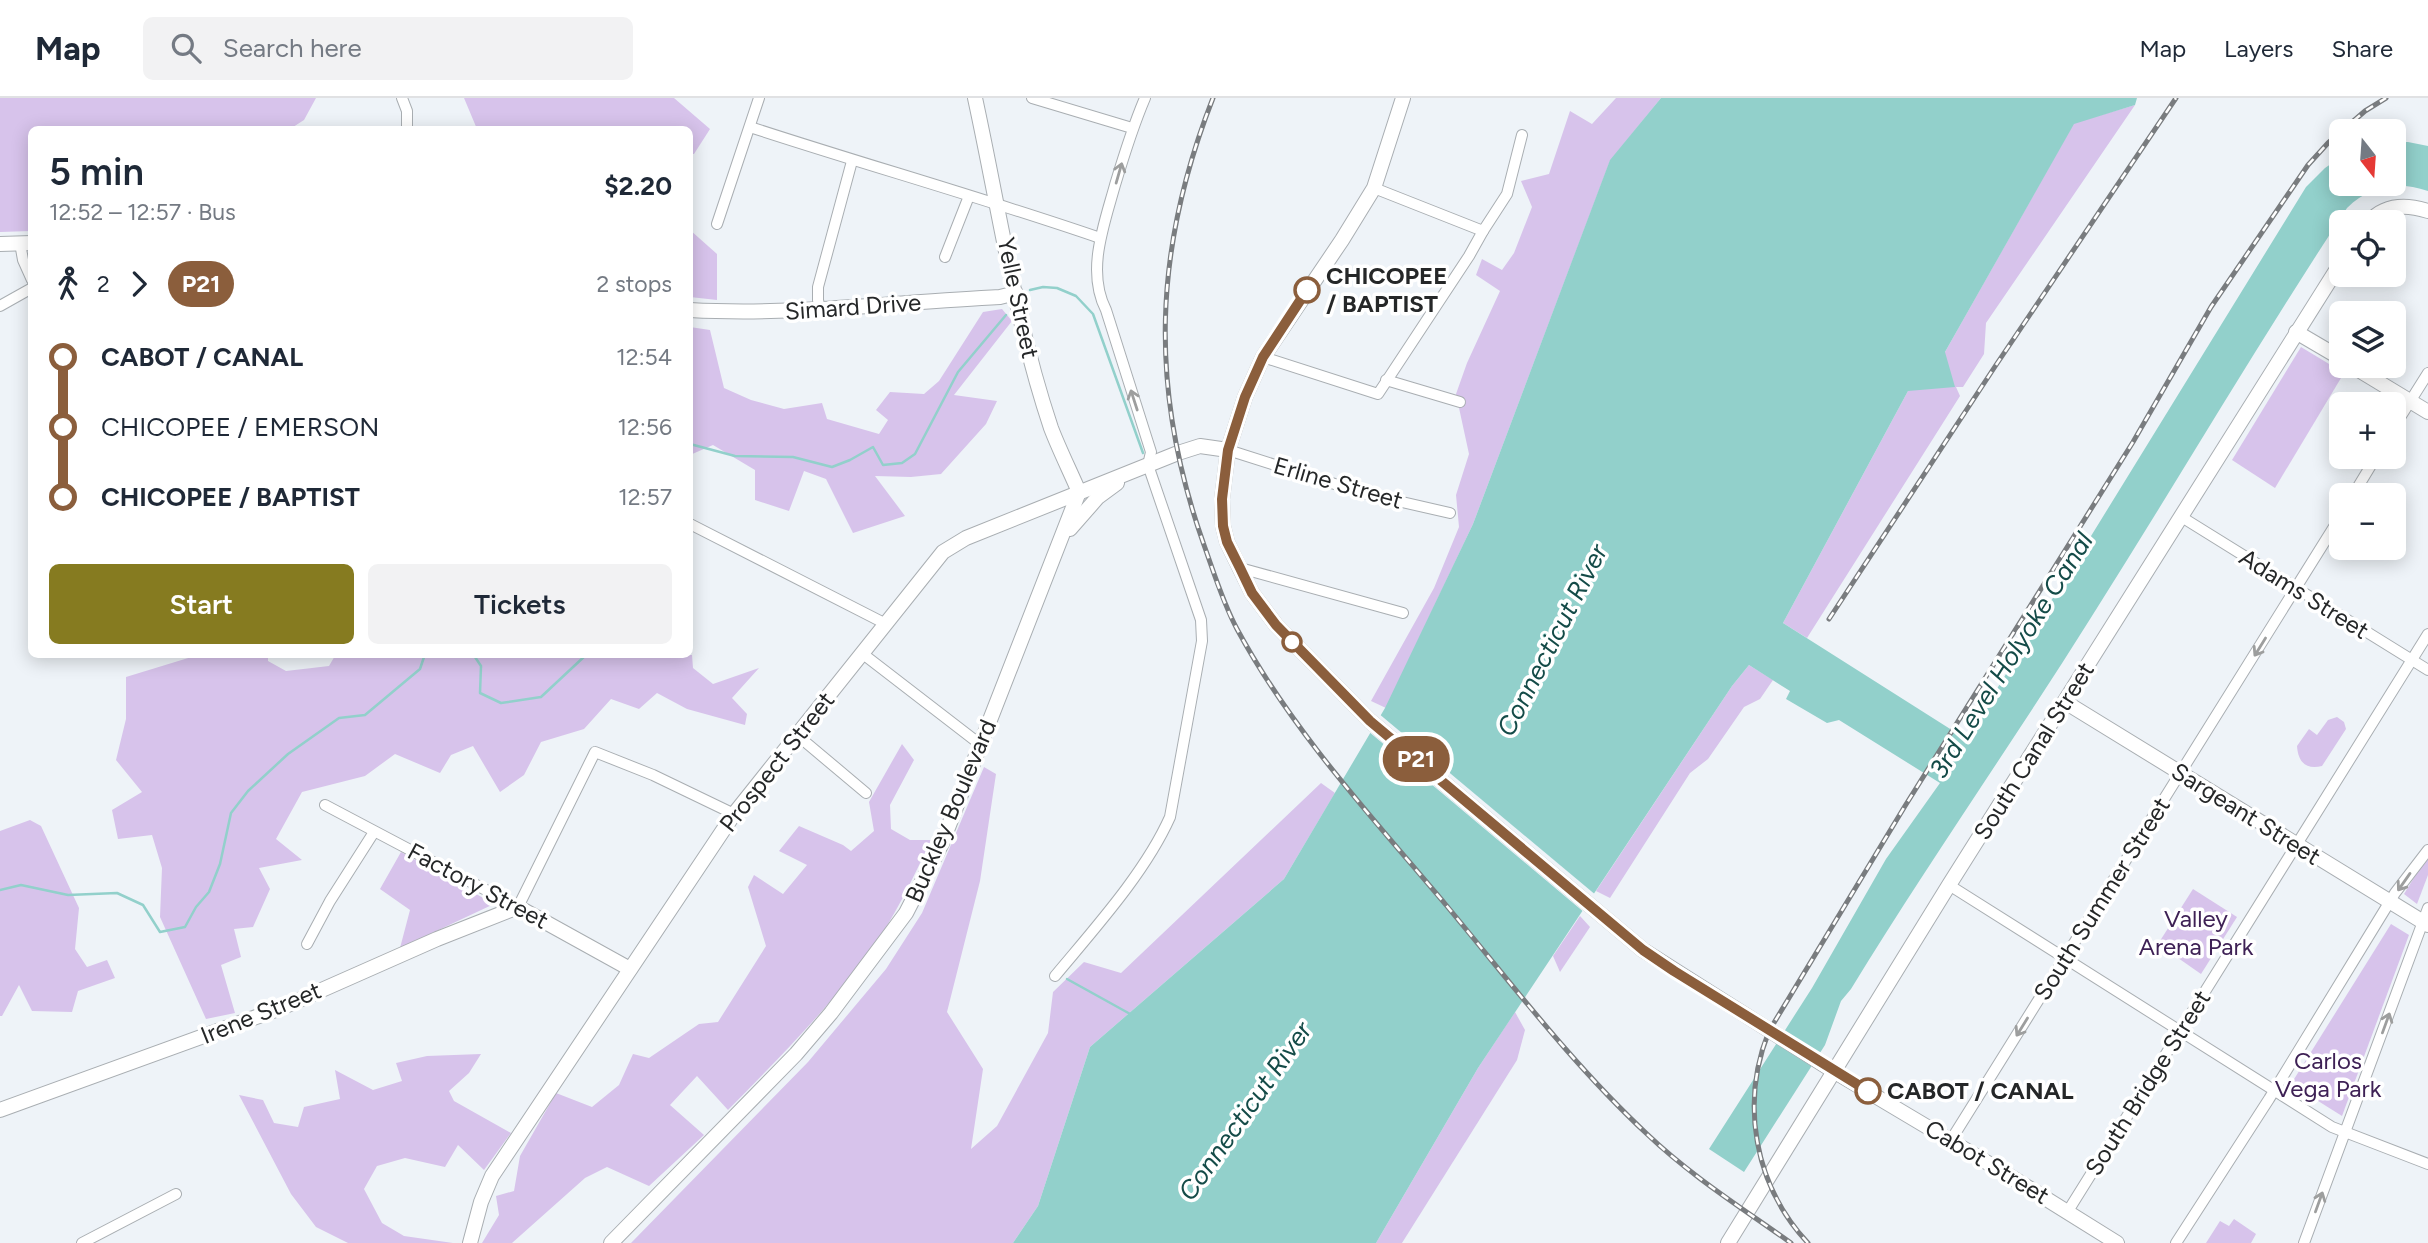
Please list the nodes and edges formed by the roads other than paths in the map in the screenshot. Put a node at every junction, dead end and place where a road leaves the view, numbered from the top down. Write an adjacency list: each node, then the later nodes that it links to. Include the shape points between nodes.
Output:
1 (402, 98): 7 (street)
2 (759, 98): 8 (street)
3 (975, 98): 14 (street, Yelle Street)
4 (1032, 98): 9 (street)
5 (1145, 98): 9 (street)
6 (1403, 98): 12 (street, Cabot Street)
7 (407, 126)
8 (750, 127): 11 (street); 17 (street)
9 (1132, 128): 19 (street, one-way to 9)
10 (1522, 135): 18 (street, via 1507,194)
11 (852, 161): 13 (street); 29 (street, via 818,287)
12 (1374, 188): 18 (street); 32 (street, Cabot Street)
13 (969, 196): 14 (street); 22 (street)
14 (998, 206): 19 (street); 26 (street, Yelle Street)
15 (2384, 210): 16 (street, via 2411,206)
16 (2428, 211)
17 (717, 224)
18 (1483, 231): 35 (street)
19 (1100, 238): 41 (street, one-way to 19, via 1151,452 1100,299)
20 (26, 243): 21 (street); 23 (street, via 23,260)
21 (0, 244)
22 (945, 257)
23 (28, 272)
24 (2329, 281): 30 (street, South Canal Street)
25 (28, 290): 27 (street)
26 (1016, 293): 29 (street, Simard Drive); 42 (street, Yelle Street, via 1052,431)
27 (0, 306)
28 (693, 310): 29 (street, Simard Drive)
29 (820, 310)
30 (2296, 332): 31 (street); 44 (street, South Canal Street)
31 (2329, 351)
32 (1263, 357): 35 (street, via 1378,394); 40 (street, Cabot Street)
33 (2428, 373): 36 (street)
34 (2372, 378): 36 (street)
35 (1386, 380): 37 (street)
36 (2410, 401): 38 (street); 39 (street)
37 (1460, 402)
38 (2406, 408)
39 (2428, 412)
40 (1228, 450): 41 (street, Prospect Street, via 1200,446); 43 (street, Erline Street, via 1363,493); 48 (street, Cabot Street, via 1223,526)
41 (1141, 468): 42 (street, Prospect Street); 47 (street, via 1098,497); 73 (street, via 1201,620 1202,641 1189,718 1170,817 1160,839)
42 (1079, 492): 47 (street, Buckley Boulevard); 51 (street, Prospect Street, via 952,545)
43 (1450, 513)
44 (2180, 516): 49 (street, Adams Street); 56 (street, South Canal Street)
45 (693, 526): 51 (street)
46 (2329, 535): 49 (street, South Summer Street)
47 (1058, 544): 58 (street, Buckley Boulevard)
48 (1240, 568): 50 (street); 75 (street, Cabot Street, via 1276,625 1370,721 1643,950)
49 (2296, 589): 54 (street, Adams Street); 59 (street, South Summer Street, one-way to 59)
50 (1403, 613)
51 (886, 624): 53 (street, Prospect Street)
52 (2428, 634): 54 (street, South Bridge Street)
53 (863, 654): 57 (street, Prospect Street); 58 (street)
54 (2412, 660): 55 (street, Adams Street); 64 (street, South Bridge Street)
55 (2428, 670)
56 (2065, 702): 59 (street, Sargeant Street); 66 (street, South Canal Street)
57 (797, 735): 60 (street); 62 (street, Prospect Street)
58 (981, 745): 85 (street, Buckley Boulevard, via 925,879 883,947 796,1054)
59 (2181, 773): 64 (street, Sargeant Street); 71 (street, South Summer Street)
60 (866, 793)
61 (325, 804): 63 (street, Factory Street)
62 (734, 814): 68 (street, via 595,752); 72 (street, Prospect Street)
63 (374, 832): 68 (street, Factory Street); 70 (street)
64 (2296, 845): 67 (street, Sargeant Street); 74 (street, South Bridge Street)
65 (2428, 850): 67 (street, one-way to 67)
66 (1949, 885): 71 (street); 75 (street, South Canal Street)
67 (2390, 903): 69 (street, Sargeant Street); 76 (street)
68 (518, 907): 72 (street, Factory Street); 77 (street, Irene Street, via 281,1008)
69 (2426, 918): 78 (street, one-way to 69)
70 (307, 944)
71 (2066, 958): 74 (street); 79 (street, South Summer Street, one-way to 79)
72 (630, 969): 84 (street, Prospect Street, via 492,1176)
73 (1055, 976)
74 (2182, 1031): 76 (street); 82 (street, South Bridge Street)
75 (1830, 1069): 79 (street, Cabot Street); 86 (street, South Canal Street)
76 (2274, 1089): 78 (street); 88 (street)
77 (0, 1110)
78 (2345, 1132): 80 (street); 89 (street, one-way to 78)
79 (1951, 1140): 82 (street, Cabot Street)
80 (2428, 1164)
81 (176, 1194): 83 (street)
82 (2068, 1211): 87 (street, Cabot Street)
83 (82, 1243)
84 (470, 1243)
85 (611, 1243)
86 (1728, 1243)
87 (2117, 1243)
88 (2176, 1243)
89 (2304, 1243)

